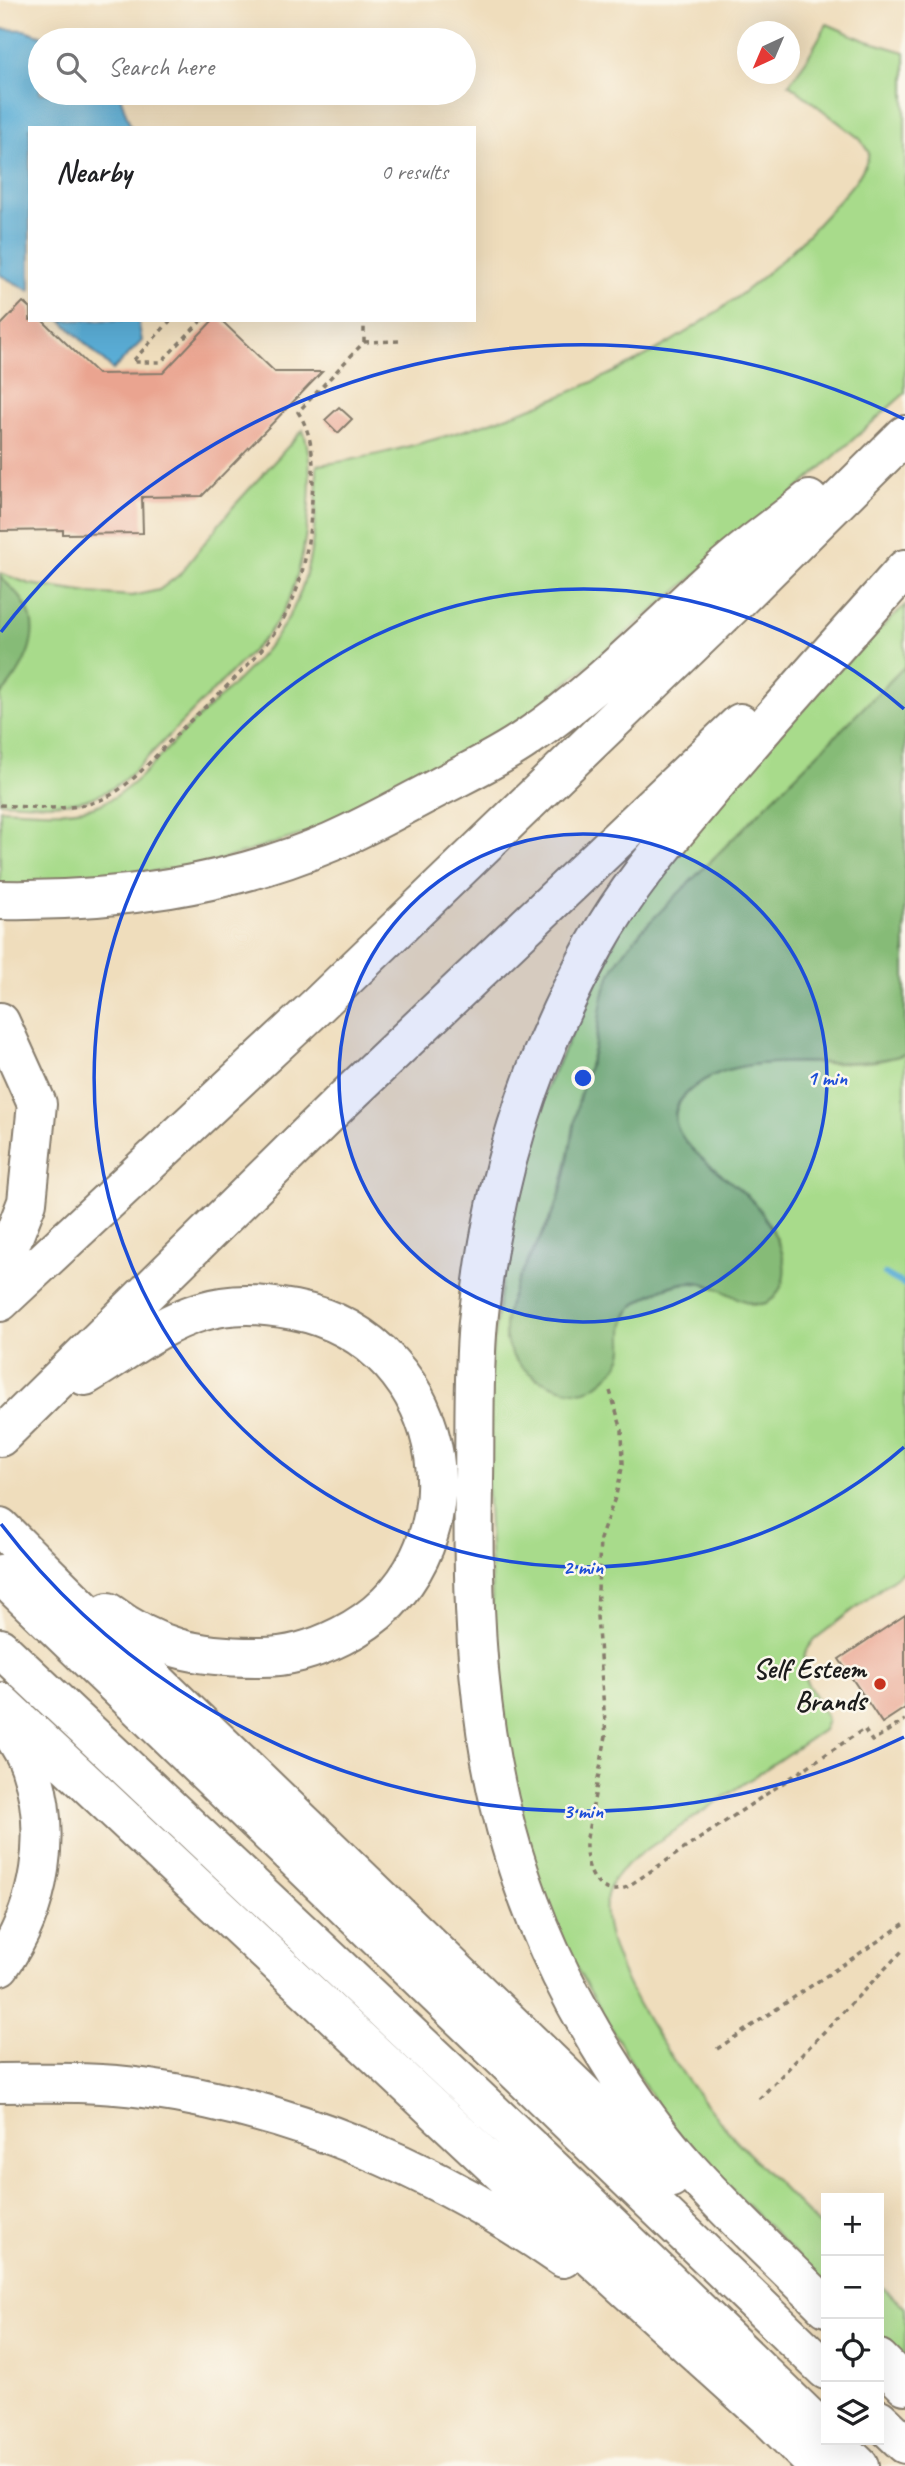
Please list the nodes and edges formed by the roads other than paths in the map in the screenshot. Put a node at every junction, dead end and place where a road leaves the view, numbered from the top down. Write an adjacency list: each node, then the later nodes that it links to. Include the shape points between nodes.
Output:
1 (905, 426): 4 (highway, via 726,566 586,693 526,739 385,816 291,857 219,878 50,901)
2 (905, 435): 7 (highway, via 316,1006)
3 (905, 569): 8 (highway, via 549,902); 15 (highway, via 686,819 638,878 597,940 543,1051 518,1118 497,1196 476,1350 472,1563 478,1666 492,1772 517,1869 575,2001 650,2119 683,2163)
4 (0, 900)
5 (0, 1022): 6 (highway, via 37,1104 27,1202)
6 (0, 1271)
7 (0, 1302)
8 (12, 1425): 9 (highway, via 179,1320 222,1307 270,1306 338,1323 390,1362 429,1427 436,1480 424,1544 395,1595 347,1633 293,1655 226,1658 156,1642)
9 (6, 1549): 16 (highway, via 124,1650 668,2176); 18 (highway)
10 (0, 1647): 23 (highway)
11 (0, 1702): 21 (highway)
12 (0, 1713): 13 (highway, via 29,1763 42,1813 43,1839 38,1879 17,1938)
13 (0, 1966)
14 (0, 2083): 21 (highway, via 140,2087 219,2101 314,2129 396,2161 474,2201 563,2258 730,2414)
15 (821, 2302)
16 (821, 2313)
17 (884, 2364): 20 (highway)
18 (821, 2365)
19 (884, 2368): 20 (highway)
20 (905, 2386)
21 (772, 2421): 26 (highway)
22 (884, 2424): 24 (highway)
23 (821, 2429)
24 (905, 2444)
25 (837, 2445): 27 (highway)
26 (817, 2466)
27 (859, 2466)

